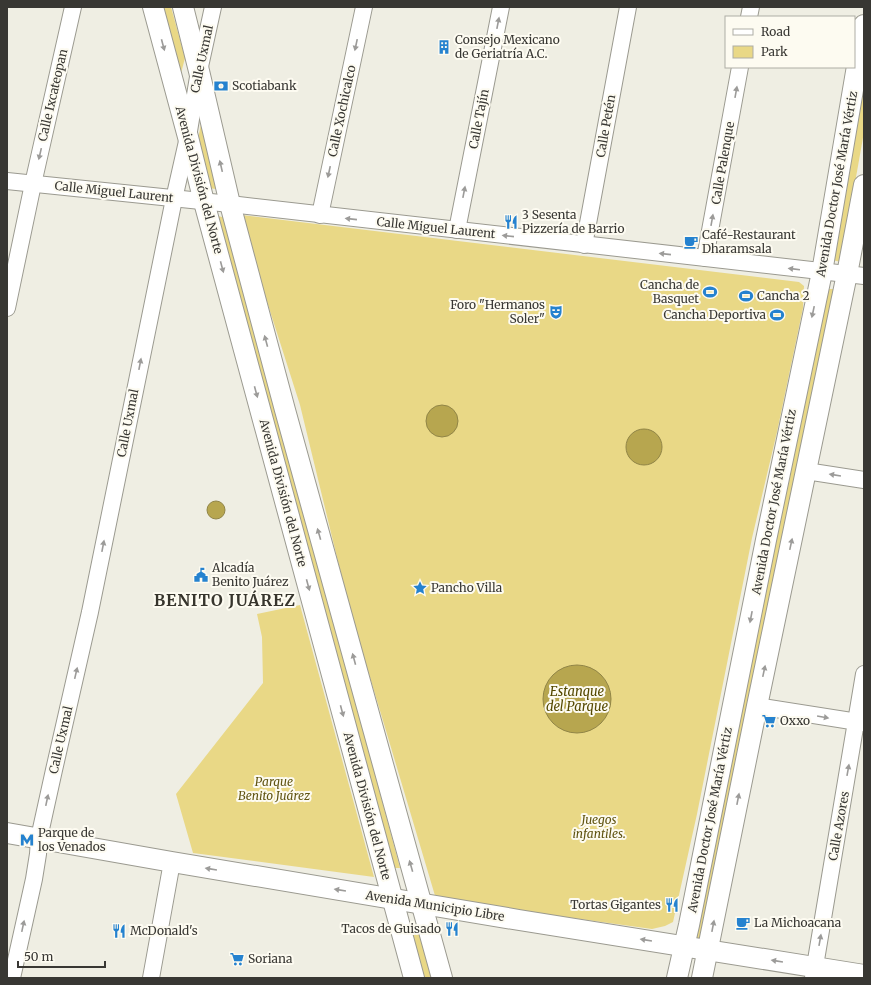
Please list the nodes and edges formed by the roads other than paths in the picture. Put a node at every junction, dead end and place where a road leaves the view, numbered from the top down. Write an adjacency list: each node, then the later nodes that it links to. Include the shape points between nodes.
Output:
1 (73, 7): 13 (street, Calle Ixcateopan, one-way to 13)
2 (152, 7): 11 (main road, Avenida División del Norte, one-way to 11)
3 (183, 7): 10 (main road, Avenida División del Norte)
4 (213, 7): 10 (street, Calle Uxmal)
5 (364, 7): 18 (street, Calle Xochicalco, one-way to 18)
6 (501, 7): 19 (street, Calle Tajín, one-way to 6)
7 (628, 7): 20 (street, Calle Petén)
8 (864, 25): 22 (main road, Avenida Doctor José María Vértiz)
9 (740, 68): 21 (street, Calle Palenque, one-way to 9)
10 (199, 71): 11 (street, Calle Uxmal); 17 (main road, Avenida División del Norte, one-way to 10)
11 (188, 137): 15 (street, Calle Uxmal); 16 (main road, Avenida División del Norte)
12 (7, 181): 13 (street, Calle Miguel Laurent)
13 (34, 184): 15 (street, Calle Miguel Laurent); 24 (street, Calle Ixcateopan)
14 (864, 185): 23 (main road, Avenida Doctor José María Vértiz)
15 (174, 199): 16 (street, Calle Miguel Laurent); 31 (street, Calle Uxmal, one-way to 15, via 90,612)
16 (204, 202): 17 (street, Calle Miguel Laurent); 33 (main road, Avenida División del Norte, one-way to 33)
17 (230, 204): 18 (street, Calle Miguel Laurent); 34 (main road, Avenida División del Norte, one-way to 17, via 284,410)
18 (320, 215): 19 (street, Calle Miguel Laurent, one-way to 18)
19 (457, 230): 20 (street, Calle Miguel Laurent, one-way to 19)
20 (584, 245): 21 (street, Calle Miguel Laurent, one-way to 20)
21 (705, 258): 22 (street, Calle Miguel Laurent, one-way to 21)
22 (822, 272): 23 (street, Calle Miguel Laurent); 35 (main road, Avenida Doctor José María Vértiz, one-way to 35)
23 (856, 275): 25 (main road, Avenida Doctor José María Vértiz)
24 (7, 308)
25 (806, 471): 26 (street, one-way to 25); 28 (main road, Avenida Doctor José María Vértiz, one-way to 25)
26 (864, 480)
27 (864, 674): 29 (street, Calle Azores)
28 (757, 706): 29 (street, one-way to 29); 36 (main road, Avenida Doctor José María Vértiz, one-way to 28)
29 (860, 723): 37 (street, Calle Azores, one-way to 29)
30 (7, 833): 31 (main road, Avenida Municipio Libre)
31 (39, 838): 32 (main road, Avenida Municipio Libre); 39 (street, Calle Uxmal, one-way to 31, via 34,879)
32 (172, 862): 33 (main road, Avenida Municipio Libre, one-way to 32); 40 (street)
33 (392, 898): 34 (main road, Avenida Municipio Libre); 41 (main road, Avenida División del Norte)
34 (421, 903): 35 (main road, Avenida Municipio Libre, one-way to 34); 42 (main road, Avenida División del Norte)
35 (684, 946): 36 (main road, Avenida Municipio Libre); 43 (main road, Avenida Doctor José María Vértiz)
36 (708, 950): 37 (main road, Avenida Municipio Libre, one-way to 36); 44 (main road, Avenida Doctor José María Vértiz)
37 (814, 973): 38 (main road, Avenida Municipio Libre)
38 (864, 975)
39 (12, 978)
40 (151, 978)
41 (414, 978)
42 (442, 978)
43 (677, 978)
44 (702, 978)

